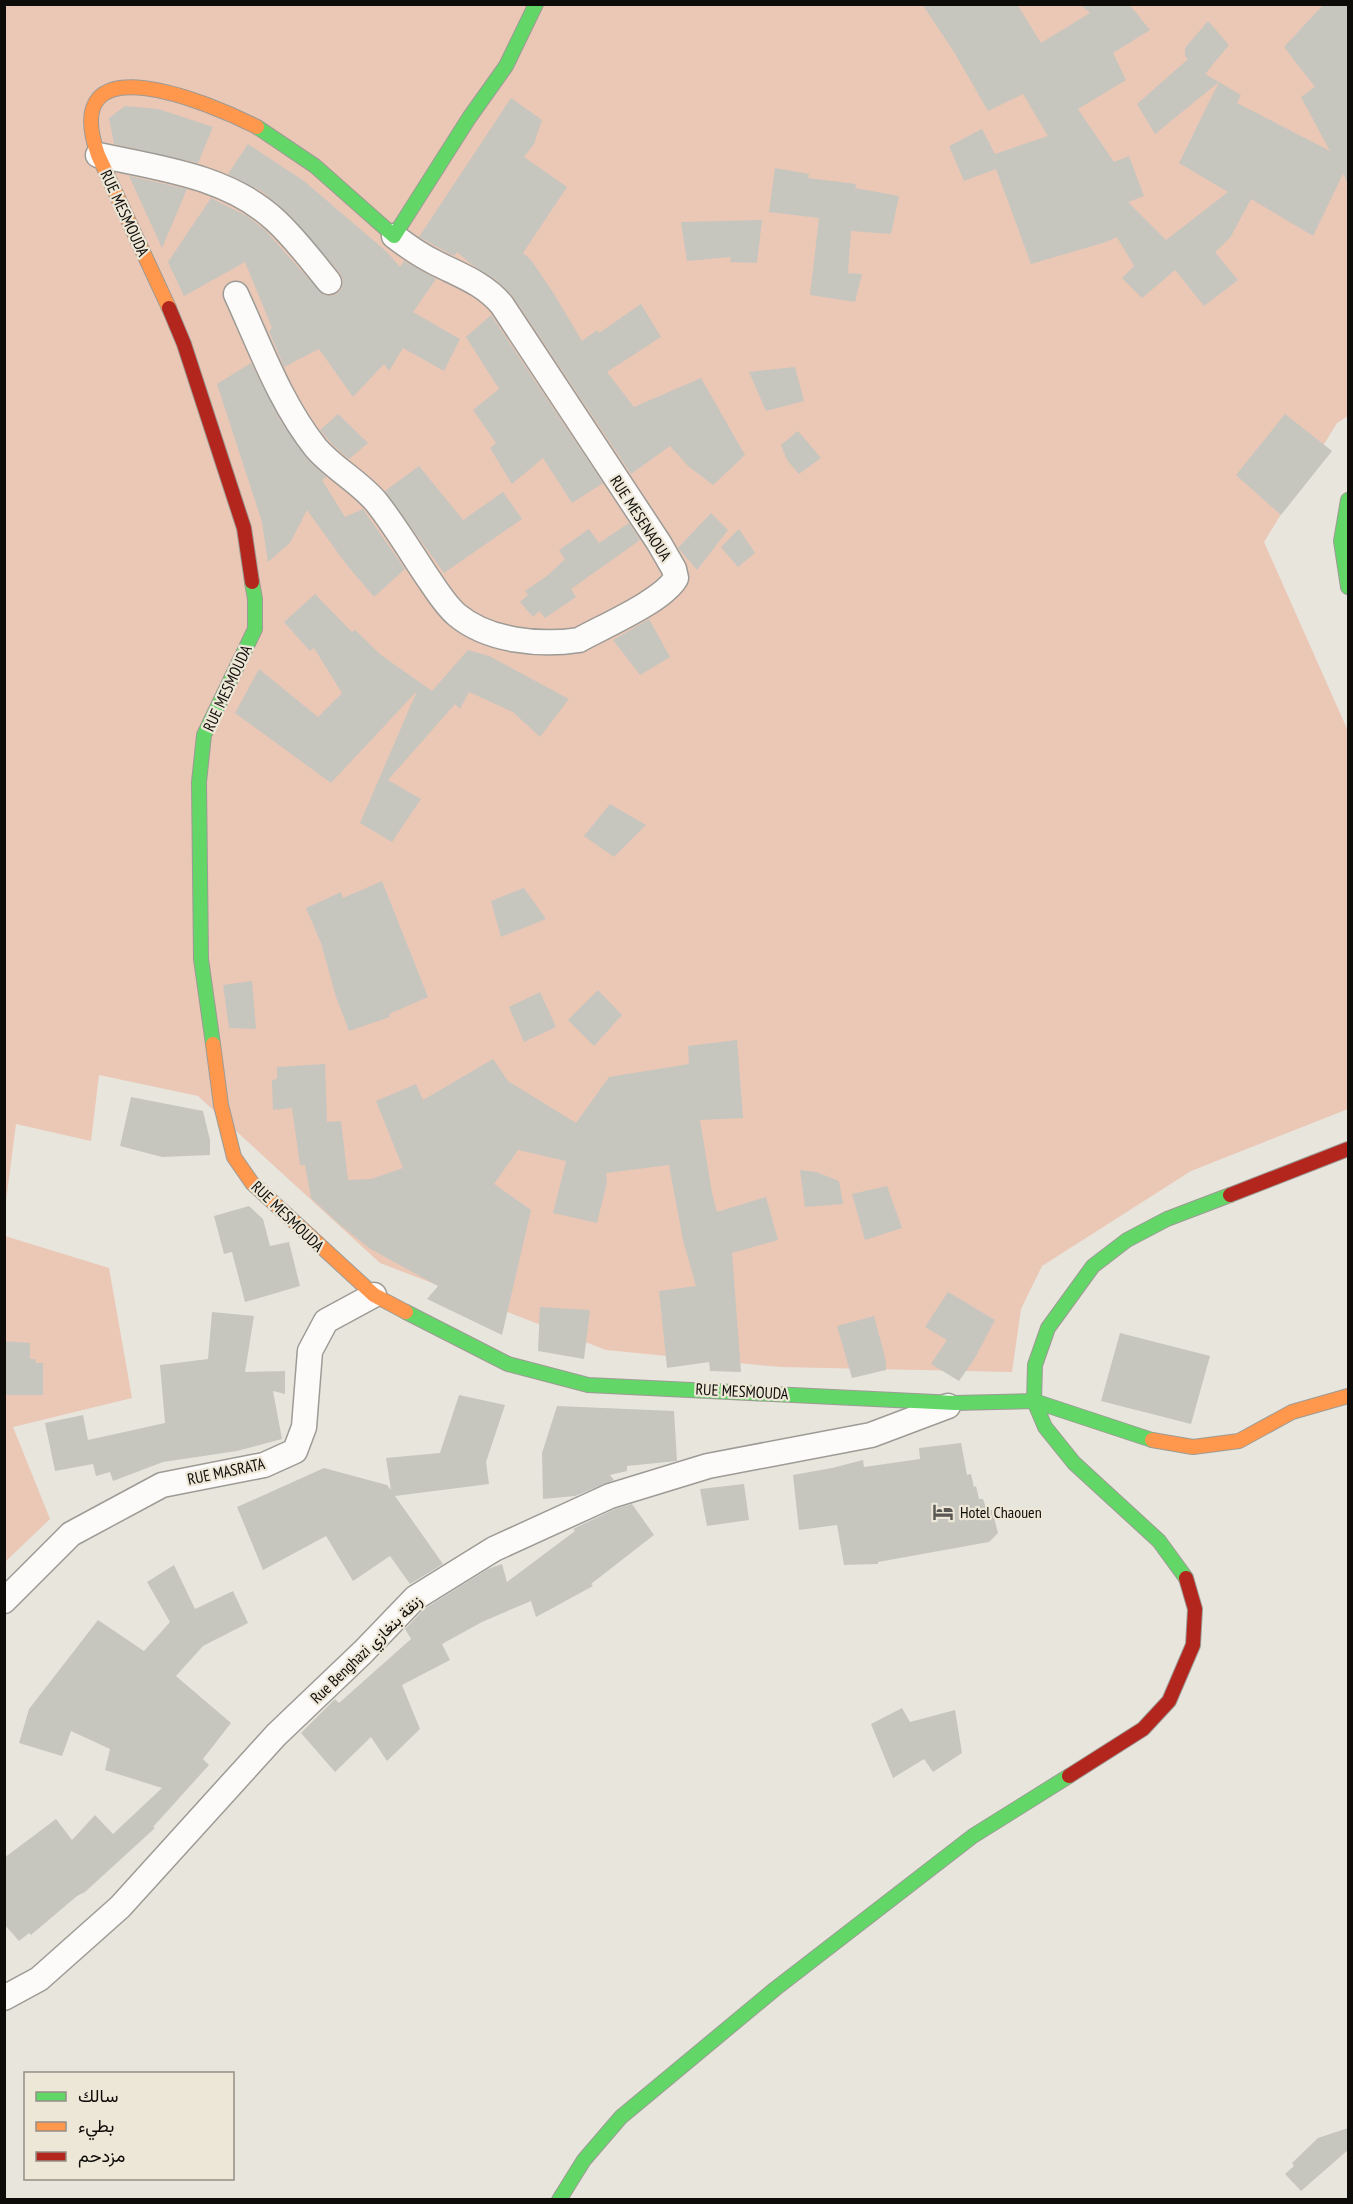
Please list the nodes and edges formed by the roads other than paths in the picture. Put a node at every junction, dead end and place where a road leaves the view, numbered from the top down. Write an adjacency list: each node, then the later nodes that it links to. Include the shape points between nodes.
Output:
1 (536, 4): 3 (street, via 506,66)
2 (98, 155): 3 (street, RUE MESMOUDA, via 89,117 95,101 123,87 141,86 179,94 238,115 284,142 339,184); 4 (street, via 180,173 235,193 274,219); 9 (street, RUE MESMOUDA, via 184,344 244,528 255,599 255,629 204,735 199,782 201,958 220,1105 234,1157 252,1183)
3 (394, 236): 5 (street, RUE MESENAOUA, via 413,251 491,291 502,304 659,543 674,569 676,578 671,586 579,640 566,642 500,637 457,615 373,498 338,470 304,433)
4 (329, 282)
5 (236, 294)
6 (1348, 500): 7 (street, via 1341,541)
7 (1348, 587)
8 (1348, 1149): 11 (street, via 1167,1219 1126,1240 1094,1266 1048,1328 1035,1365)
9 (374, 1295): 12 (street, RUE MESMOUDA, via 508,1364 588,1385); 13 (street, RUE MASRATA, via 326,1321 310,1351 304,1426 295,1452 264,1465 162,1485 71,1534)
10 (1348, 1396): 11 (street, via 1292,1412 1239,1441 1193,1447 1145,1439)
11 (1034, 1401): 12 (street, RUE MESMOUDA); 15 (street, via 1045,1427 1074,1463 1159,1541 1188,1581 1195,1609 1193,1645 1169,1701 1143,1729 973,1836 775,1989 621,2117 584,2160)
12 (955, 1403): 14 (street, Rue Benghazi زنقة بنغازي, via 871,1435 708,1466 610,1496 494,1549 415,1598 276,1735 120,1907 39,1979)
13 (4, 1601)
14 (4, 1998)
15 (559, 2199)

